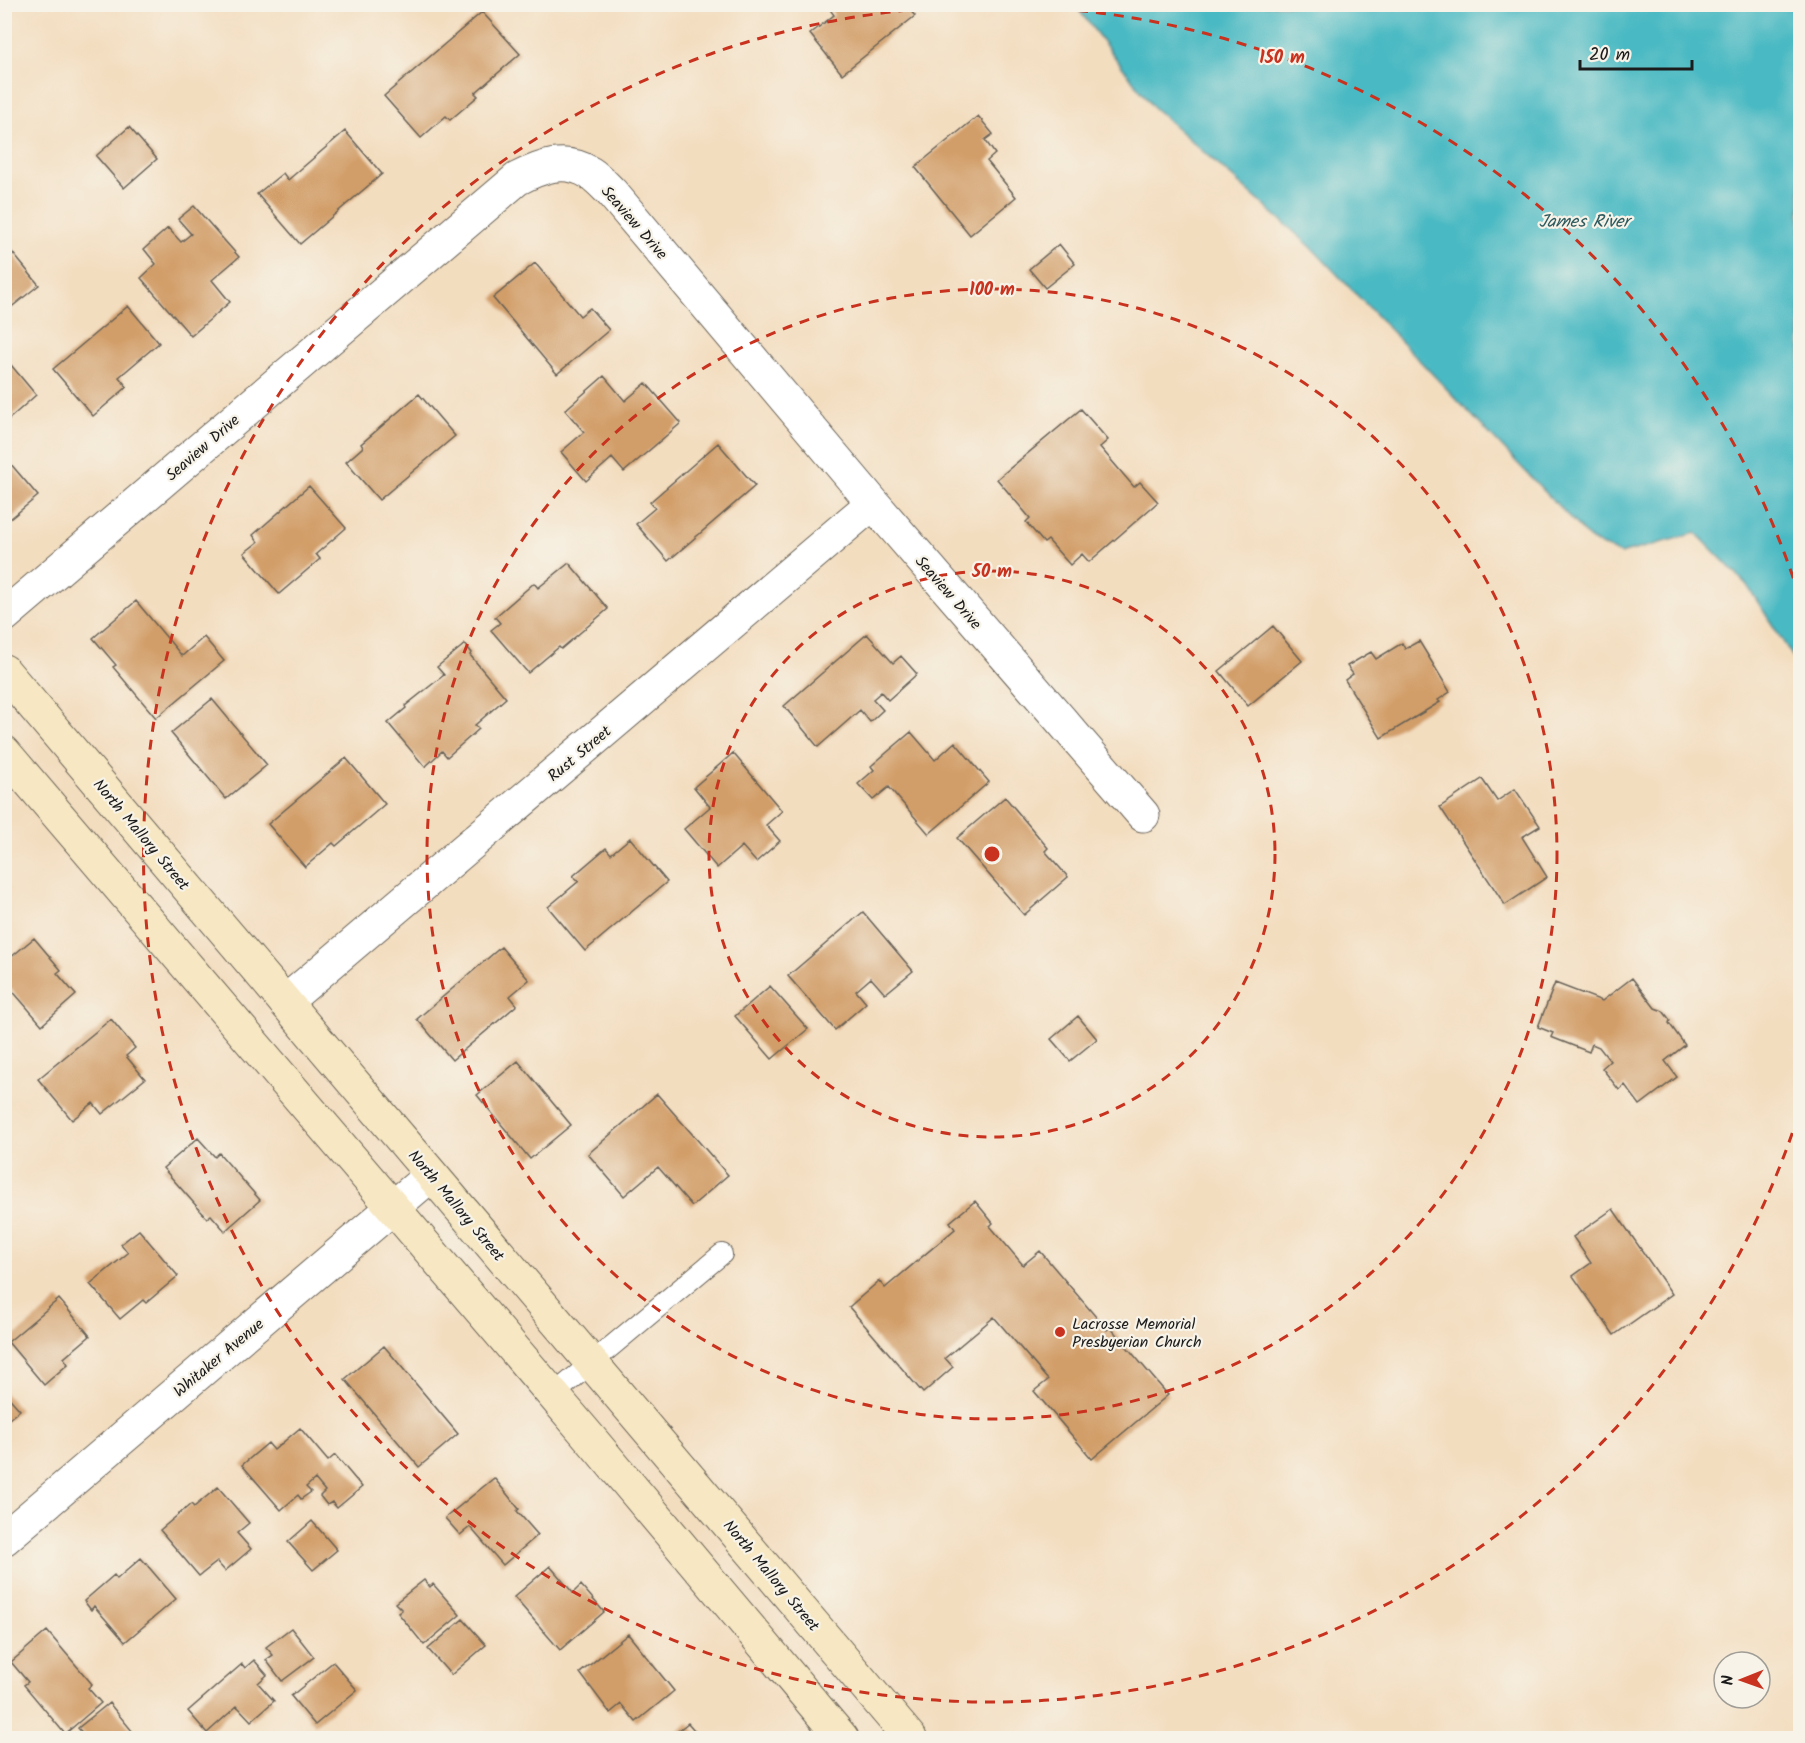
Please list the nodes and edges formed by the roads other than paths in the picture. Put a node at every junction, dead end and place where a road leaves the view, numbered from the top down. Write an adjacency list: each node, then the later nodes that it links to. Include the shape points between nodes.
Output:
1 (873, 503): 2 (street, Seaview Drive, via 612,193 589,172 574,166 541,167 517,179); 5 (street, Seaview Drive); 6 (street, Rust Street)
2 (4, 616)
3 (4, 671): 6 (main road, North Mallory Street)
4 (4, 752): 8 (main road)
5 (1143, 815)
6 (285, 1002): 7 (main road, North Mallory Street)
7 (431, 1175): 8 (street, Whitaker Avenue); 10 (main road, North Mallory Street)
8 (393, 1209): 11 (main road); 12 (street, Whitaker Avenue)
9 (722, 1254): 10 (lane)
10 (591, 1362): 11 (lane); 14 (main road, North Mallory Street)
11 (553, 1395): 13 (main road)
12 (4, 1539)
13 (842, 1738)
14 (910, 1738)

